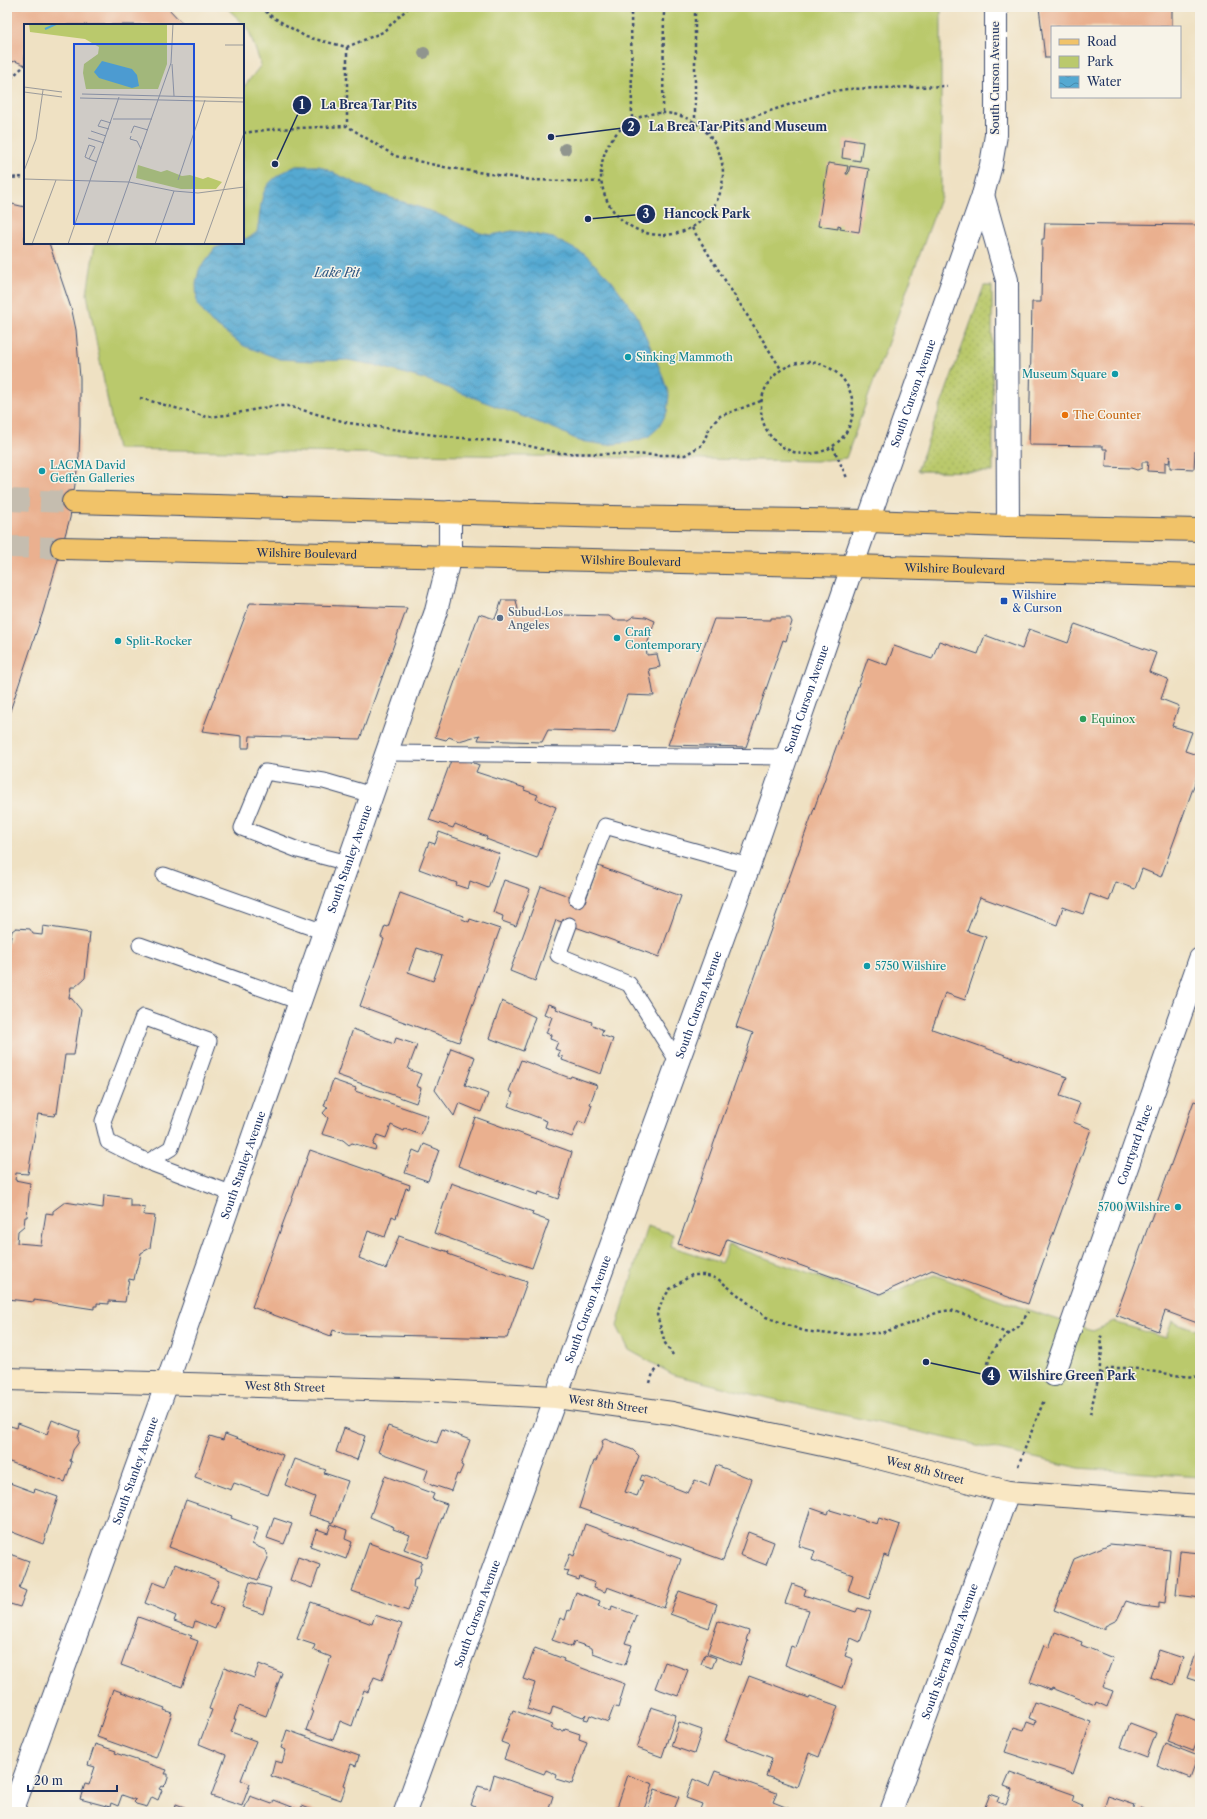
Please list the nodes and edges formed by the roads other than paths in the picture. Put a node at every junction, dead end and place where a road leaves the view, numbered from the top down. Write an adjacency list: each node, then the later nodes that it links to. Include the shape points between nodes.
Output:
1 (996, 7): 2 (street, South Curson Avenue, via 996,135 992,165)
2 (983, 195): 5 (street, South Curson Avenue); 6 (street, via 1007,280)
3 (73, 502): 4 (main road)
4 (450, 512): 5 (main road); 9 (street, South Stanley Avenue)
5 (868, 521): 6 (main road); 10 (street, South Curson Avenue)
6 (1008, 526): 7 (main road)
7 (1200, 530)
8 (62, 548): 9 (main road, Wilshire Boulevard)
9 (450, 556): 10 (main road, Wilshire Boulevard); 12 (street, South Stanley Avenue, via 436,611)
10 (853, 566): 11 (main road, Wilshire Boulevard); 13 (street, South Curson Avenue)
11 (1200, 576)
12 (387, 753): 13 (lane); 14 (street, South Stanley Avenue)
13 (787, 757): 16 (street, South Curson Avenue)
14 (372, 795): 15 (street, South Stanley Avenue); 15 (lane, via 324,781 265,772 242,828 298,850)
15 (348, 863): 20 (street, South Stanley Avenue)
16 (749, 866): 18 (lane, via 605,826); 24 (street, South Curson Avenue)
17 (164, 875): 20 (lane)
18 (577, 899)
19 (569, 925): 24 (lane, via 558,955 629,984)
20 (324, 932): 23 (street, South Stanley Avenue)
21 (140, 945): 23 (lane)
22 (1200, 959): 27 (street, Courtyard Place)
23 (300, 1002): 26 (street, South Stanley Avenue)
24 (678, 1062): 30 (street, South Curson Avenue)
25 (148, 1162): 25 (lane, via 171,1148 209,1041 143,1017 103,1120 108,1142); 26 (lane)
26 (233, 1194): 29 (street, South Stanley Avenue)
27 (1054, 1375)
28 (7, 1378): 29 (street, West 8th Street)
29 (167, 1383): 30 (street, West 8th Street); 33 (street, South Stanley Avenue)
30 (556, 1397): 31 (street, West 8th Street, via 717,1422 860,1453); 34 (street, South Curson Avenue)
31 (1008, 1492): 32 (street, West 8th Street); 35 (street, South Sierra Bonita Avenue)
32 (1200, 1506)
33 (12, 1812)
34 (405, 1812)
35 (891, 1812)

